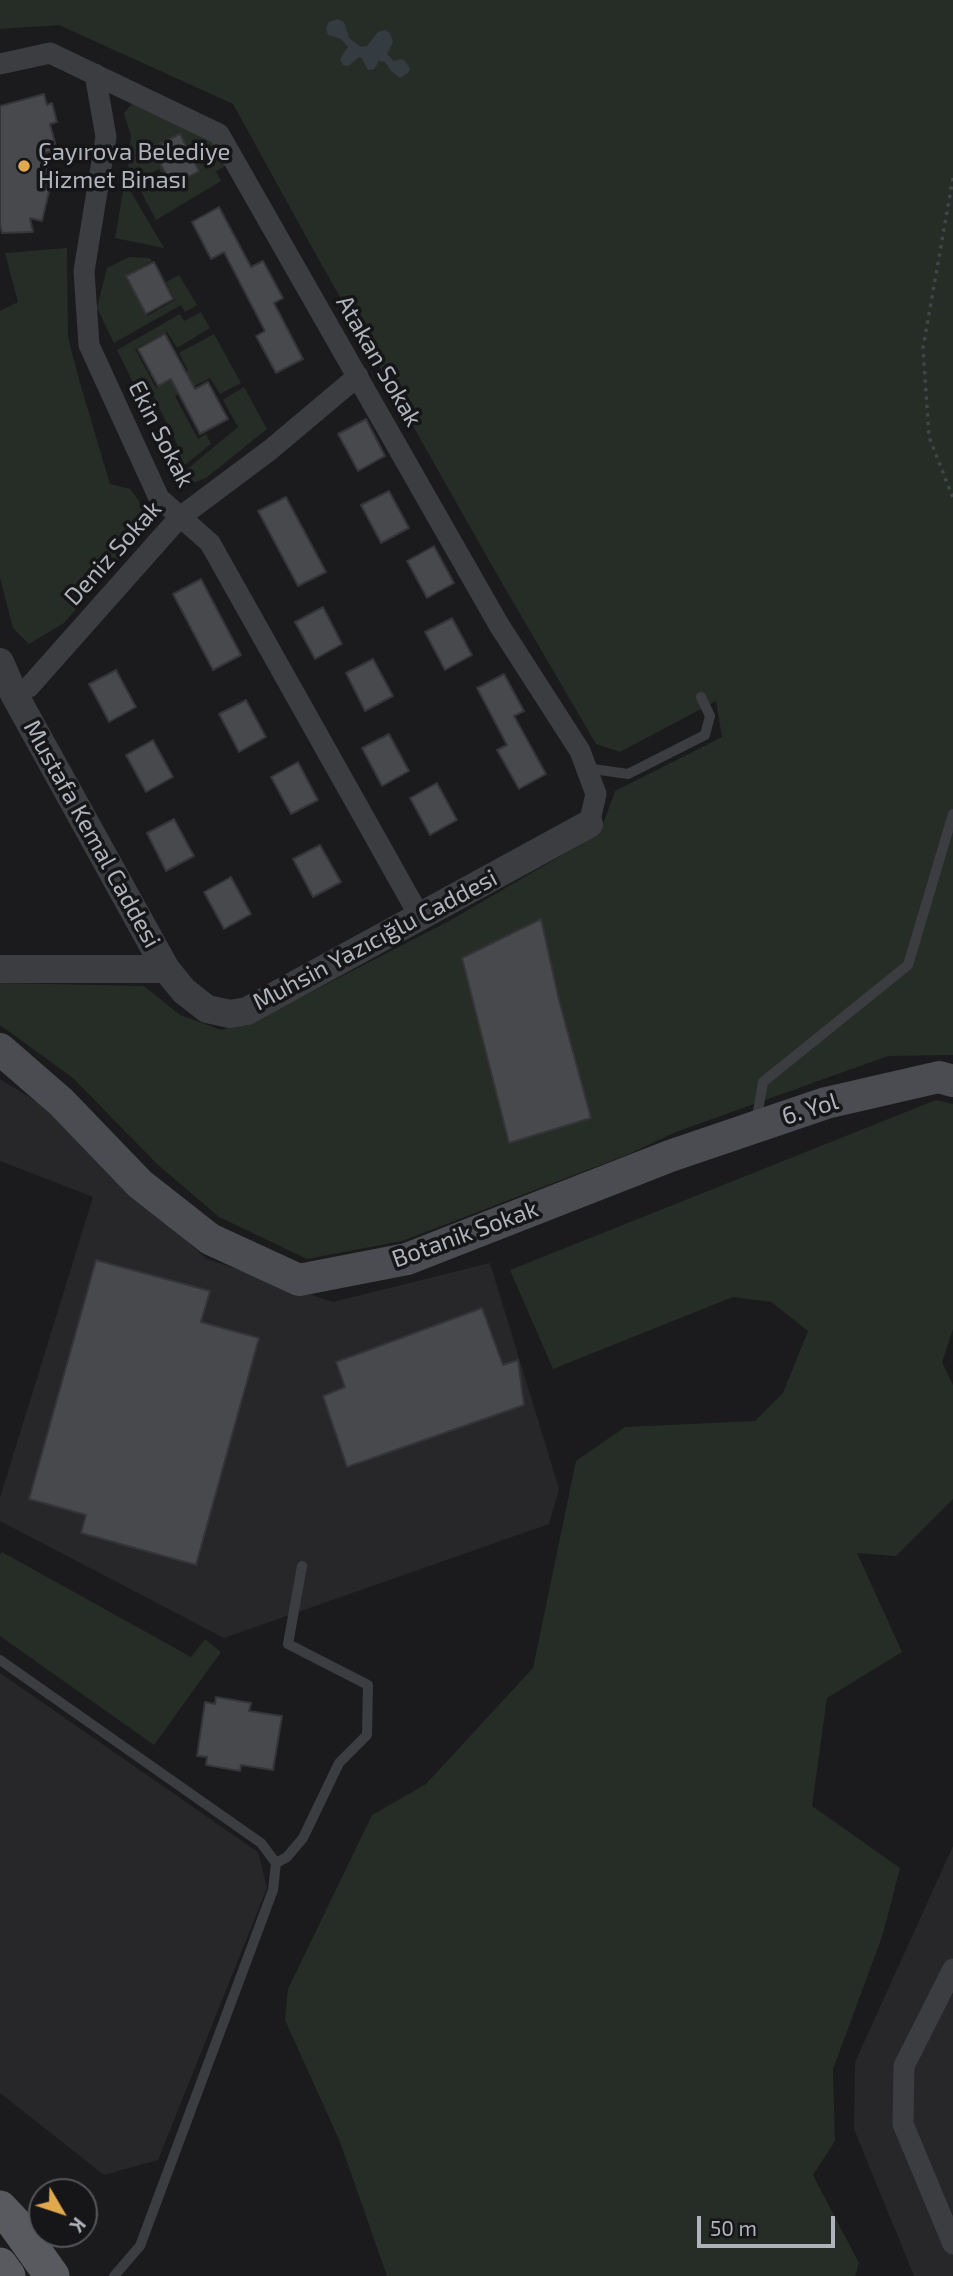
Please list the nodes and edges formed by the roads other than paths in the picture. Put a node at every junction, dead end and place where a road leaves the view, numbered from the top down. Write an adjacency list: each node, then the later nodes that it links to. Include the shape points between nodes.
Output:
1 (0, 64): 2 (street, Atakan Sokak, via 50,53)
2 (95, 74): 3 (street, Atakan Sokak, via 219,134); 4 (street, Ekin Sokak, via 106,137 84,271 89,345 159,498)
3 (358, 376): 4 (street, Deniz Sokak); 8 (street, Atakan Sokak)
4 (179, 518): 6 (street, Deniz Sokak, via 29,687); 11 (street, Ekin Sokak, via 210,543)
5 (0, 662): 6 (street, Mustafa Kemal Caddesi)
6 (14, 694): 13 (street, Mustafa Kemal Caddesi)
7 (701, 696): 8 (lane, via 710,716 705,735 628,774)
8 (586, 768): 10 (street, Atakan Sokak, via 596,794)
9 (953, 814): 16 (lane, via 908,965 762,1082)
10 (589, 824): 11 (street, Muhsin Yazıcığlu Caddesi)
11 (420, 917): 13 (street, Muhsin Yazıcığlu Caddesi, via 247,1010 207,1009)
12 (0, 969): 13 (street)
13 (166, 969)
14 (0, 1049): 17 (main road, Botanik Sokak, via 61,1102 140,1184 210,1239 299,1280 407,1259)
15 (953, 1081): 16 (main road, 6. Yol, via 939,1077 851,1097)
16 (755, 1127): 17 (main road, 6. Yol)
17 (670, 1156)
18 (302, 1566): 20 (lane, via 288,1644 368,1685 367,1735 339,1763 303,1838)
19 (0, 1660): 20 (lane, via 261,1843)
20 (276, 1863): 27 (lane, via 273,1890 140,2246)
21 (953, 1969): 23 (street, via 904,2066 903,2124)
22 (0, 2208): 26 (main road)
23 (953, 2244)
24 (0, 2265): 25 (main road)
25 (8, 2276)
26 (52, 2276)
27 (114, 2276)

